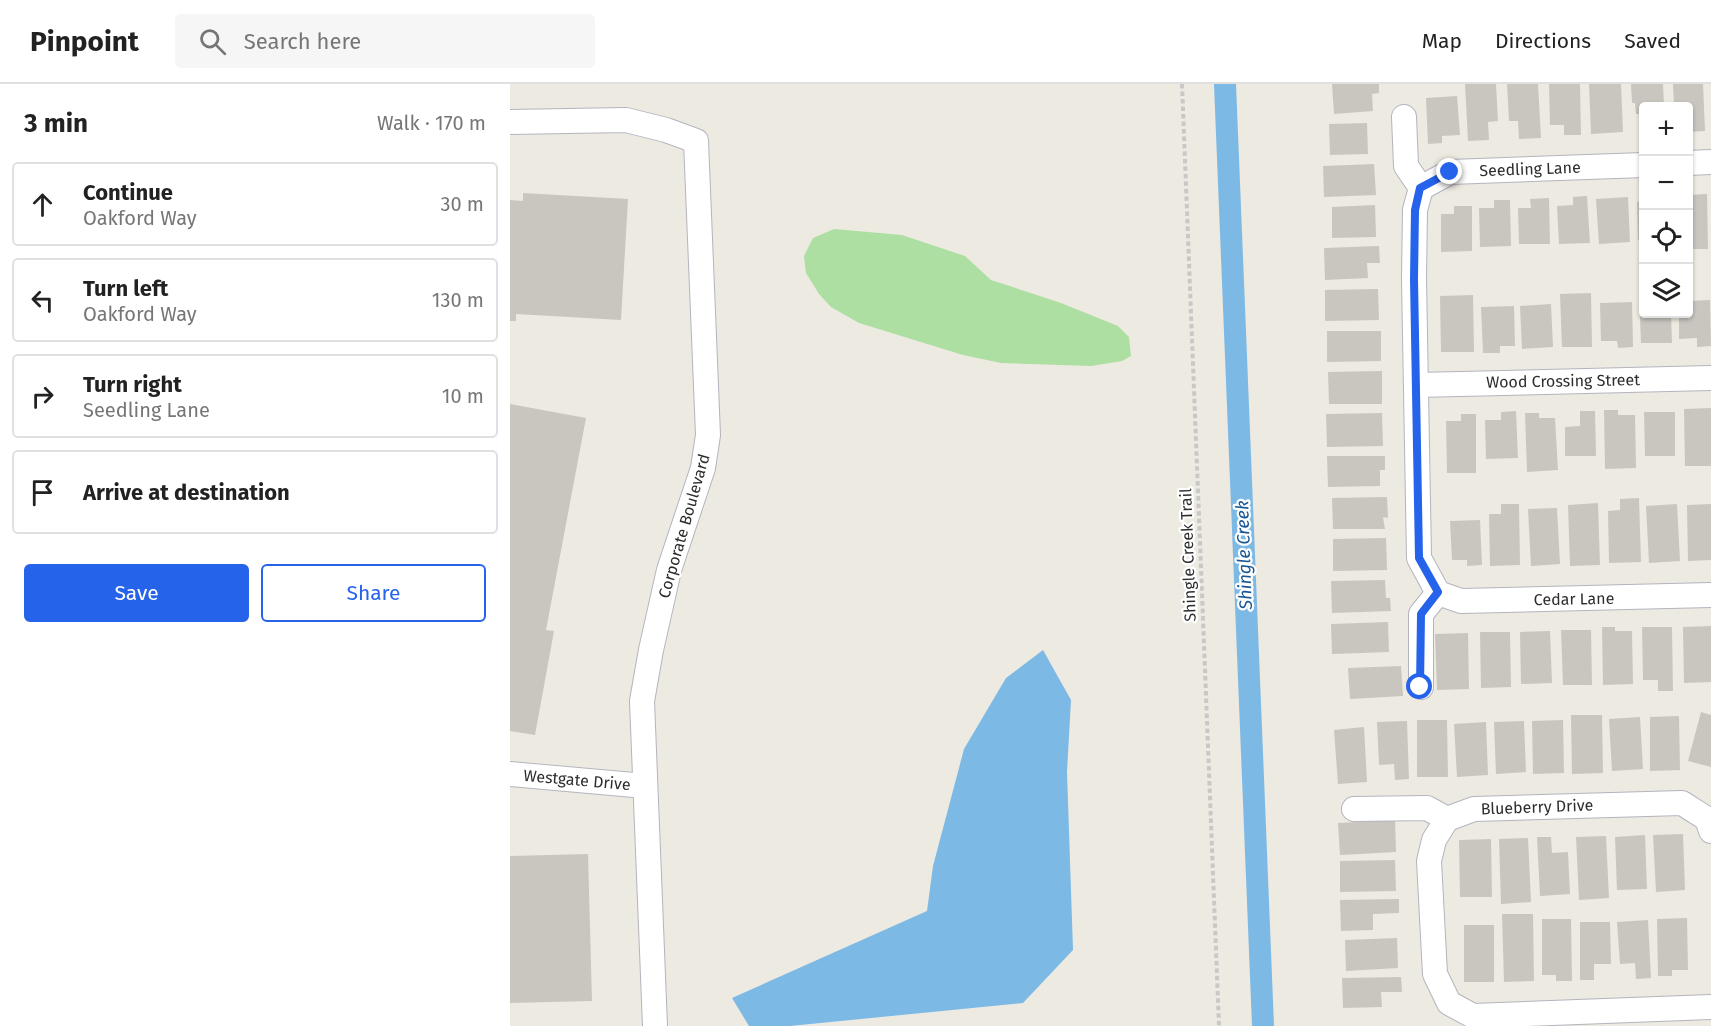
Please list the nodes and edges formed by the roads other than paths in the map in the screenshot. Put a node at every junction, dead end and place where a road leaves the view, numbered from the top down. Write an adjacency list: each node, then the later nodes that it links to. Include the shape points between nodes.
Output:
1 (1404, 117): 6 (street, via 1406,166)
2 (510, 122): 13 (street, Corporate Boulevard, via 626,120 696,141 708,435 703,468 669,570 647,670 642,701)
3 (1711, 162): 4 (street)
4 (1693, 163)
5 (1639, 165): 6 (street, Seedling Lane, via 1450,172)
6 (1420, 188): 8 (street, via 1415,210)
7 (1711, 378): 8 (street, Wood Crossing Street)
8 (1416, 385): 9 (street, via 1419,558)
9 (1438, 592): 10 (street, Cedar Lane, via 1461,601); 11 (street, via 1421,614)
10 (1711, 595)
11 (1420, 687)
12 (510, 774): 13 (street, Westgate Drive)
13 (645, 786): 18 (street, Corporate Boulevard)
14 (1354, 809): 15 (street, via 1427,808)
15 (1447, 819): 16 (street, Blueberry Drive, via 1474,809 1682,803 1707,819); 17 (street, via 1434,840 1430,861 1435,974 1449,1003 1473,1016)
16 (1711, 831)
17 (1711, 1007)
18 (655, 1026)

